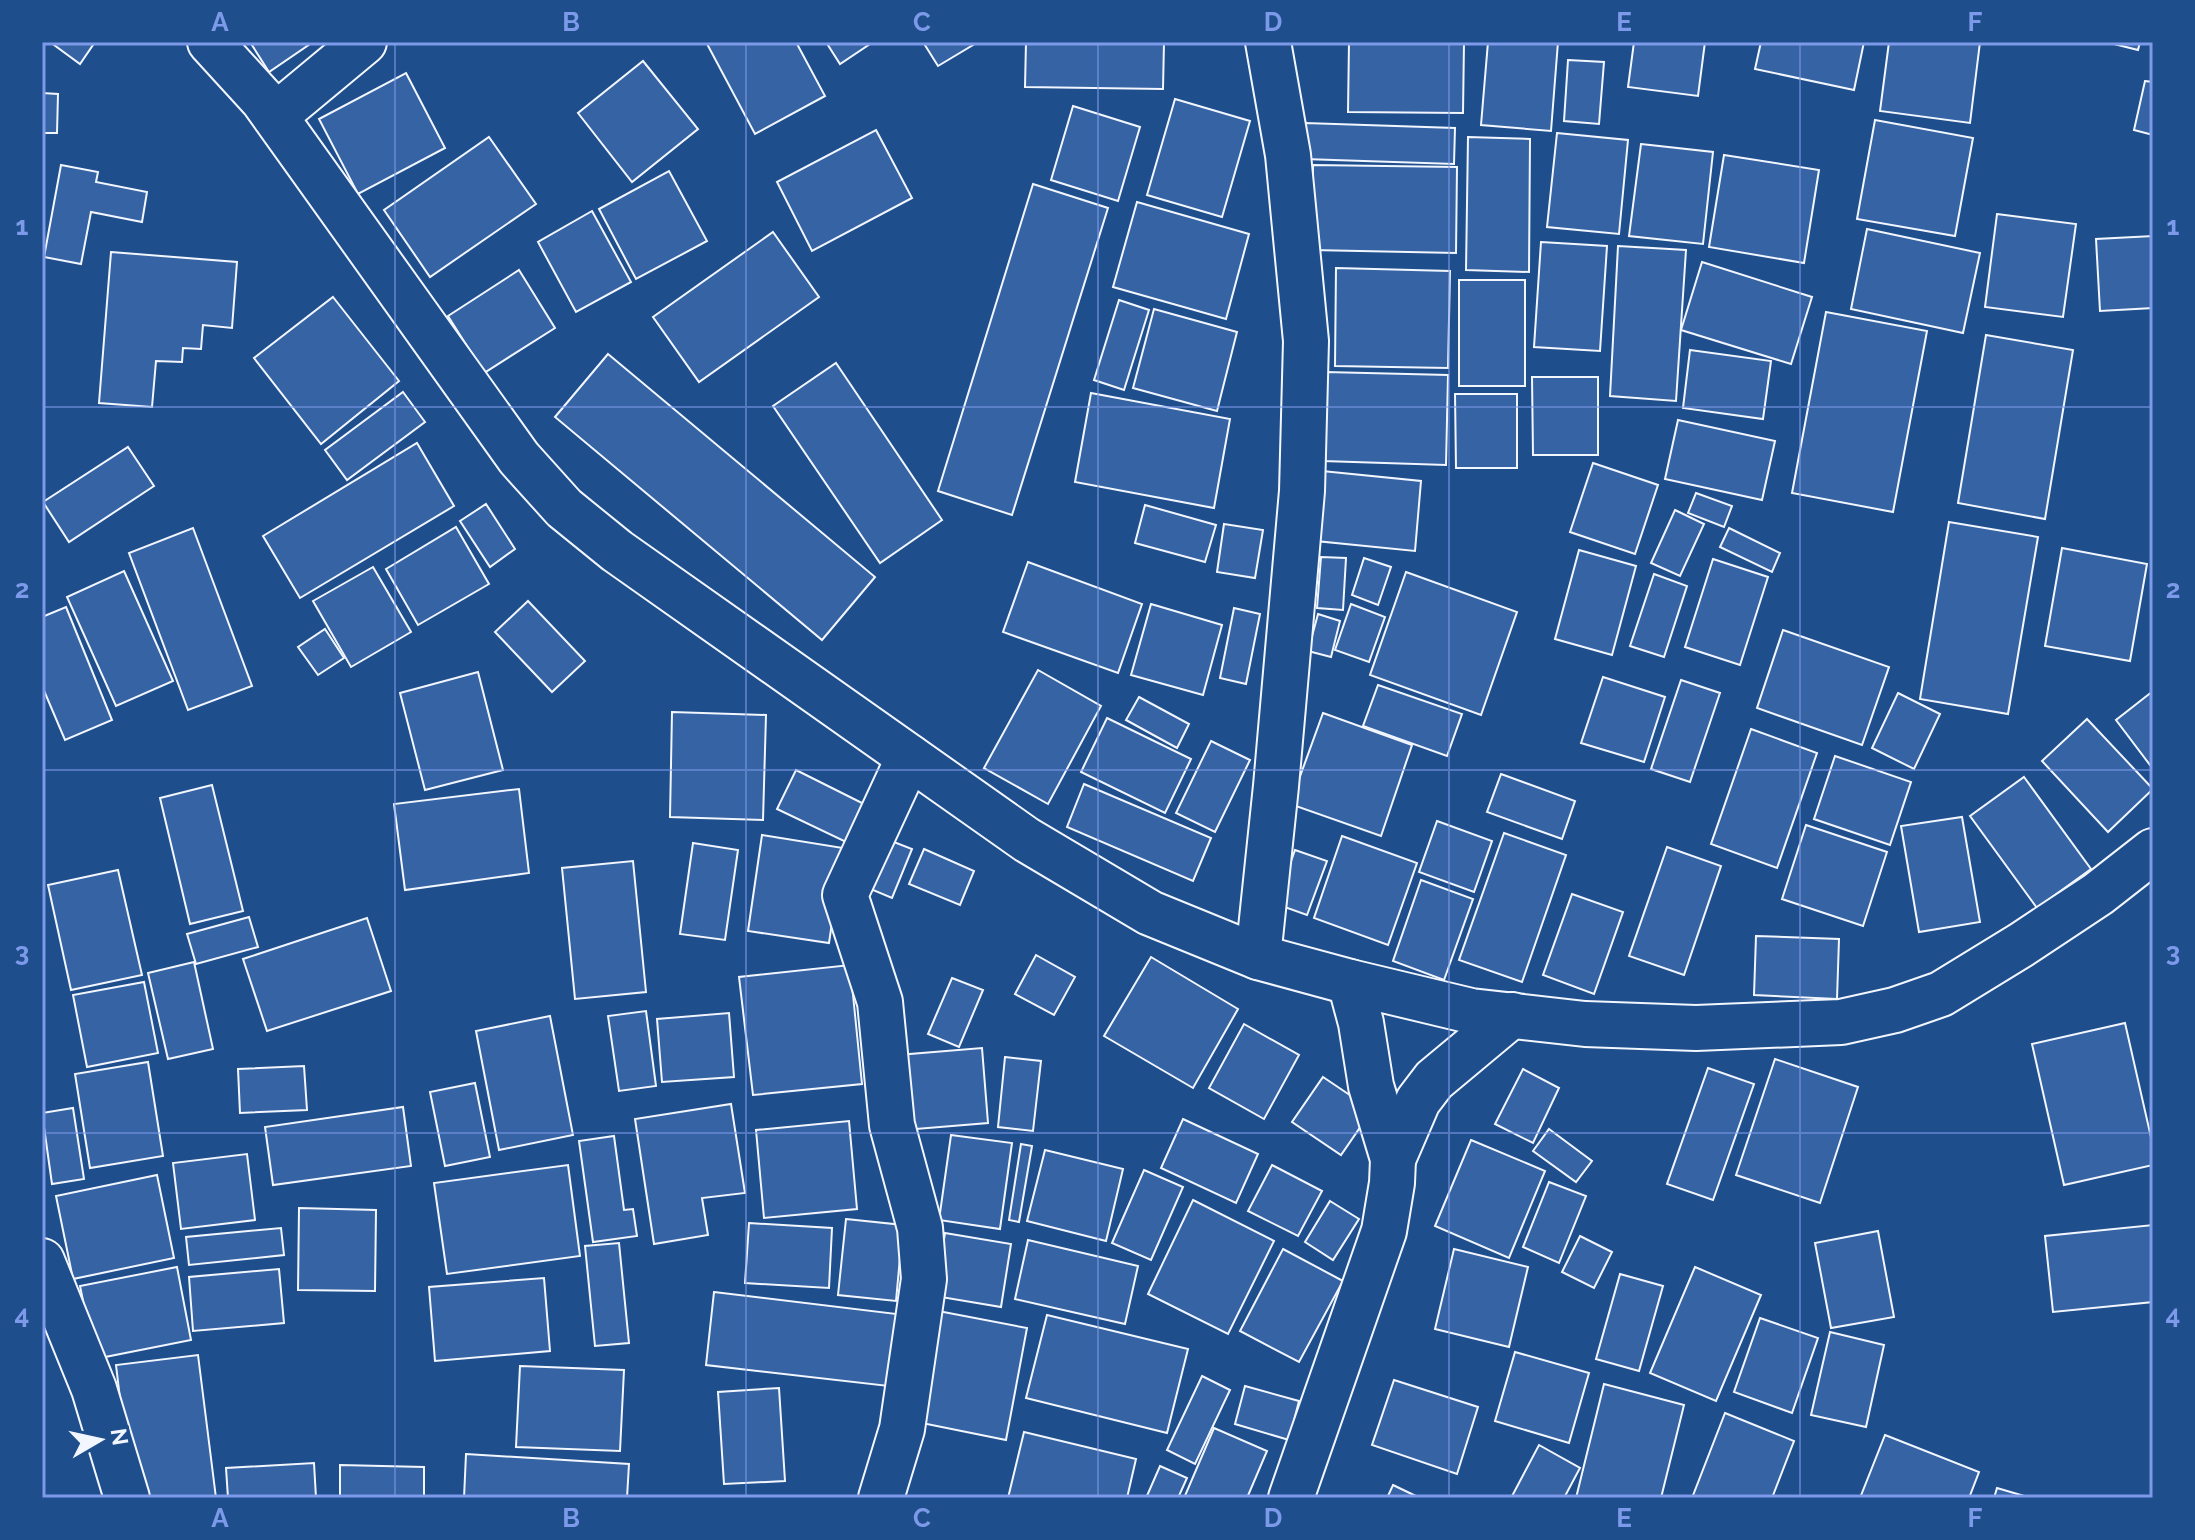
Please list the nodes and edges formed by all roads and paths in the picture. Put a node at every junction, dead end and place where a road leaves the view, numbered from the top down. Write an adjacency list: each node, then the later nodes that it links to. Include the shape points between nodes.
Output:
1 (210, 42): 4 (street)
2 (364, 42): 4 (street)
3 (1268, 42): 7 (street, via 1288,155 1306,341 1302,491)
4 (275, 116): 5 (street, via 519,458 564,508)
5 (909, 757): 7 (street, via 1027,840 1150,913); 13 (street, via 845,895 880,1002 892,1125 920,1228 924,1279 902,1429)
6 (2153, 851): 9 (street, via 1994,962 1941,994 1895,1010 1841,1022 1696,1028)
7 (1258, 957): 8 (street)
8 (1350, 982): 9 (street, via 1471,1011); 10 (street, via 1371,1086)
9 (1512, 1015): 10 (street, via 1434,1080 1418,1101)
10 (1393, 1159): 14 (street, via 1384,1231)
11 (42, 1261): 12 (street, via 94,1389)
12 (127, 1498)
13 (881, 1498)
14 (1291, 1498)

